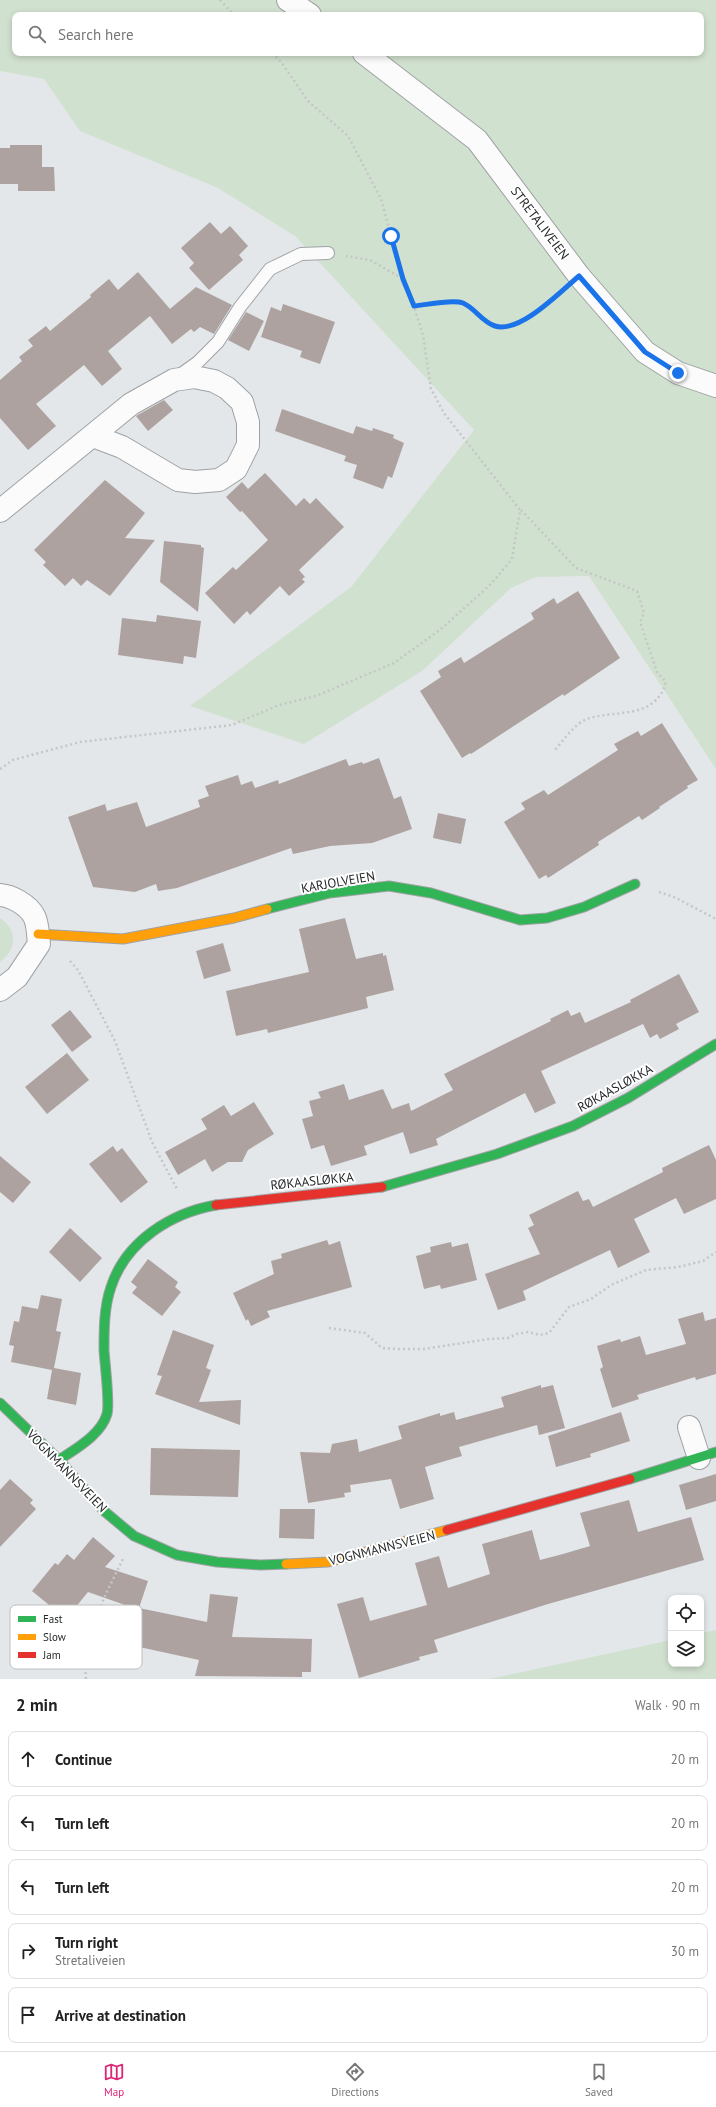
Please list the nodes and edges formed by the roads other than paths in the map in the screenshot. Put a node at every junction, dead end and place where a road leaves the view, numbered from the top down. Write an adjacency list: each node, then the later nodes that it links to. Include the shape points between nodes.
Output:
1 (288, 0): 2 (street)
2 (306, 12)
3 (368, 56): 6 (street, STRETALIVEIEN, via 477,140 579,276 645,352 678,373)
4 (328, 253): 5 (lane, via 301,254 270,269 240,307 218,342 198,362)
5 (174, 380): 7 (street, via 131,404); 7 (street, via 194,377 214,381 227,388 242,402 248,422 248,445 236,469 219,480 178,480 122,447)
6 (716, 386)
7 (93, 436): 8 (street)
8 (0, 511)
9 (635, 884): 11 (street, KARJOLVEIEN, via 584,907 547,918 520,920 431,892 389,886 330,893 234,918 123,939)
10 (0, 896): 11 (street, via 23,903 35,917)
11 (38, 939): 12 (street, via 17,977)
12 (0, 990)
13 (716, 1044): 17 (street, RØKAASLØKKA, via 627,1099 573,1126 451,1168 381,1187 209,1205 165,1222 145,1236 129,1253 113,1280 105,1318 106,1414 91,1437)
14 (0, 1403): 17 (street, VOGNMANNSVEIEN)
15 (689, 1427): 16 (street)
16 (707, 1455): 17 (street, VOGNMANNSVEIEN, via 551,1502 363,1554 328,1562 260,1565 217,1562 177,1555 134,1536 104,1511)
17 (59, 1460)

